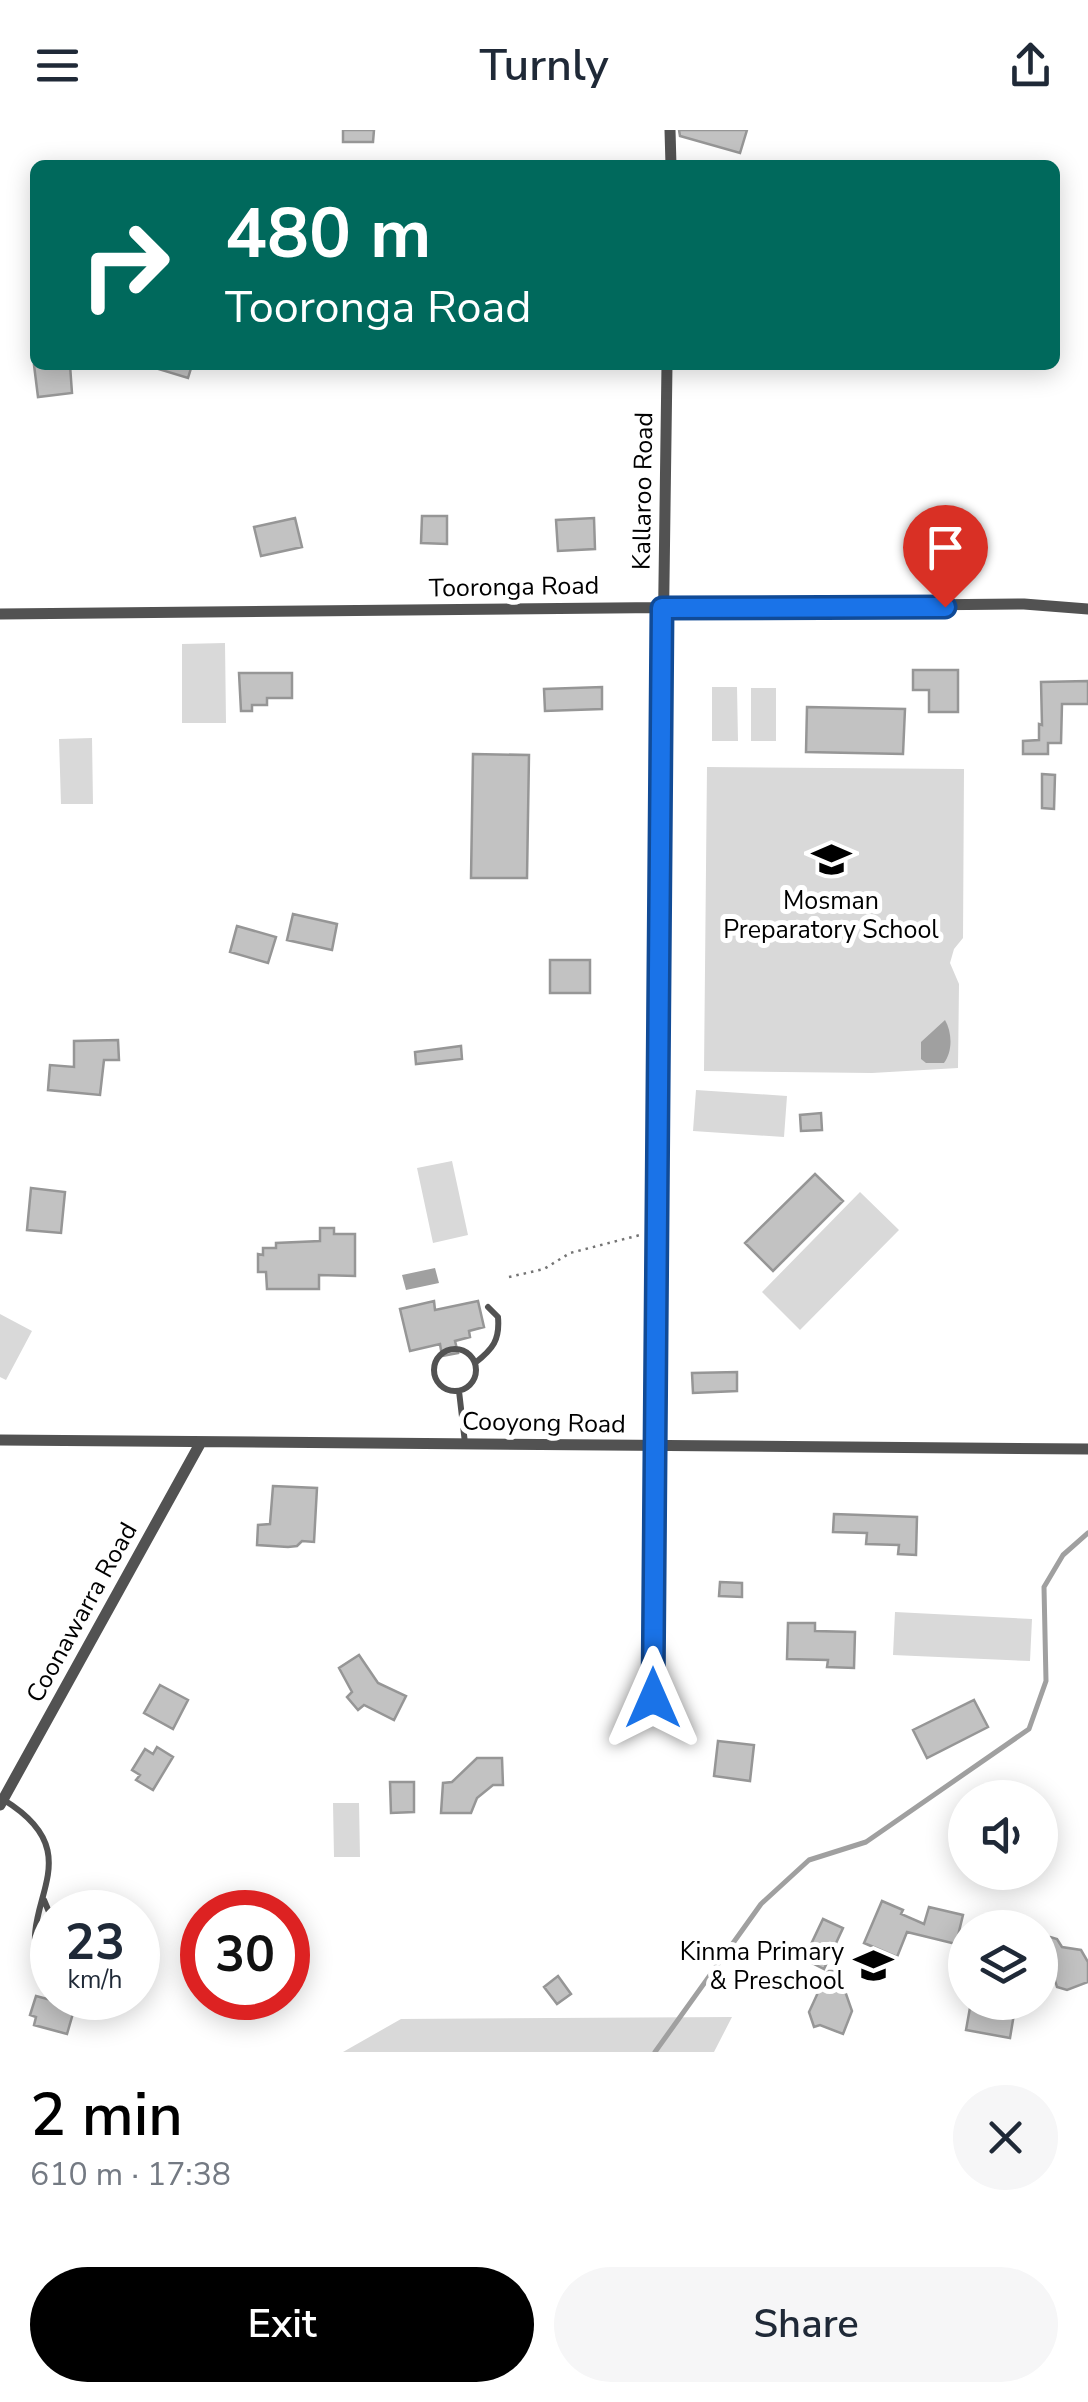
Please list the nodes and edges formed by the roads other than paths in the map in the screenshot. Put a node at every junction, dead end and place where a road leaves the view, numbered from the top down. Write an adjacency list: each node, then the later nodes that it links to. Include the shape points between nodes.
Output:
1 (670, 130): 2 (street)
2 (671, 160)
3 (667, 370): 4 (street, Kallaroo Road)
4 (662, 608): 5 (street, Tooronga Road); 6 (street, Tooronga Road); 13 (street, Kallaroo Road)
5 (1088, 609)
6 (0, 614)
7 (488, 1307): 8 (lane, via 500,1332 496,1346)
8 (475, 1363): 9 (lane, via 472,1383); 9 (lane, via 456,1349 436,1360 436,1380)
9 (460, 1391): 12 (lane)
10 (0, 1440): 11 (street, Cooyong Road)
11 (201, 1442): 12 (street, Cooyong Road); 16 (street, Coonawarra Road)
12 (465, 1444): 13 (street, Cooyong Road)
13 (654, 1446): 14 (street, Cooyong Road); 15 (street, Kallaroo Road)
14 (1088, 1449)
15 (653, 1698)
16 (3, 1796): 17 (lane, via 27,1814 50,1855)
17 (45, 1890)

